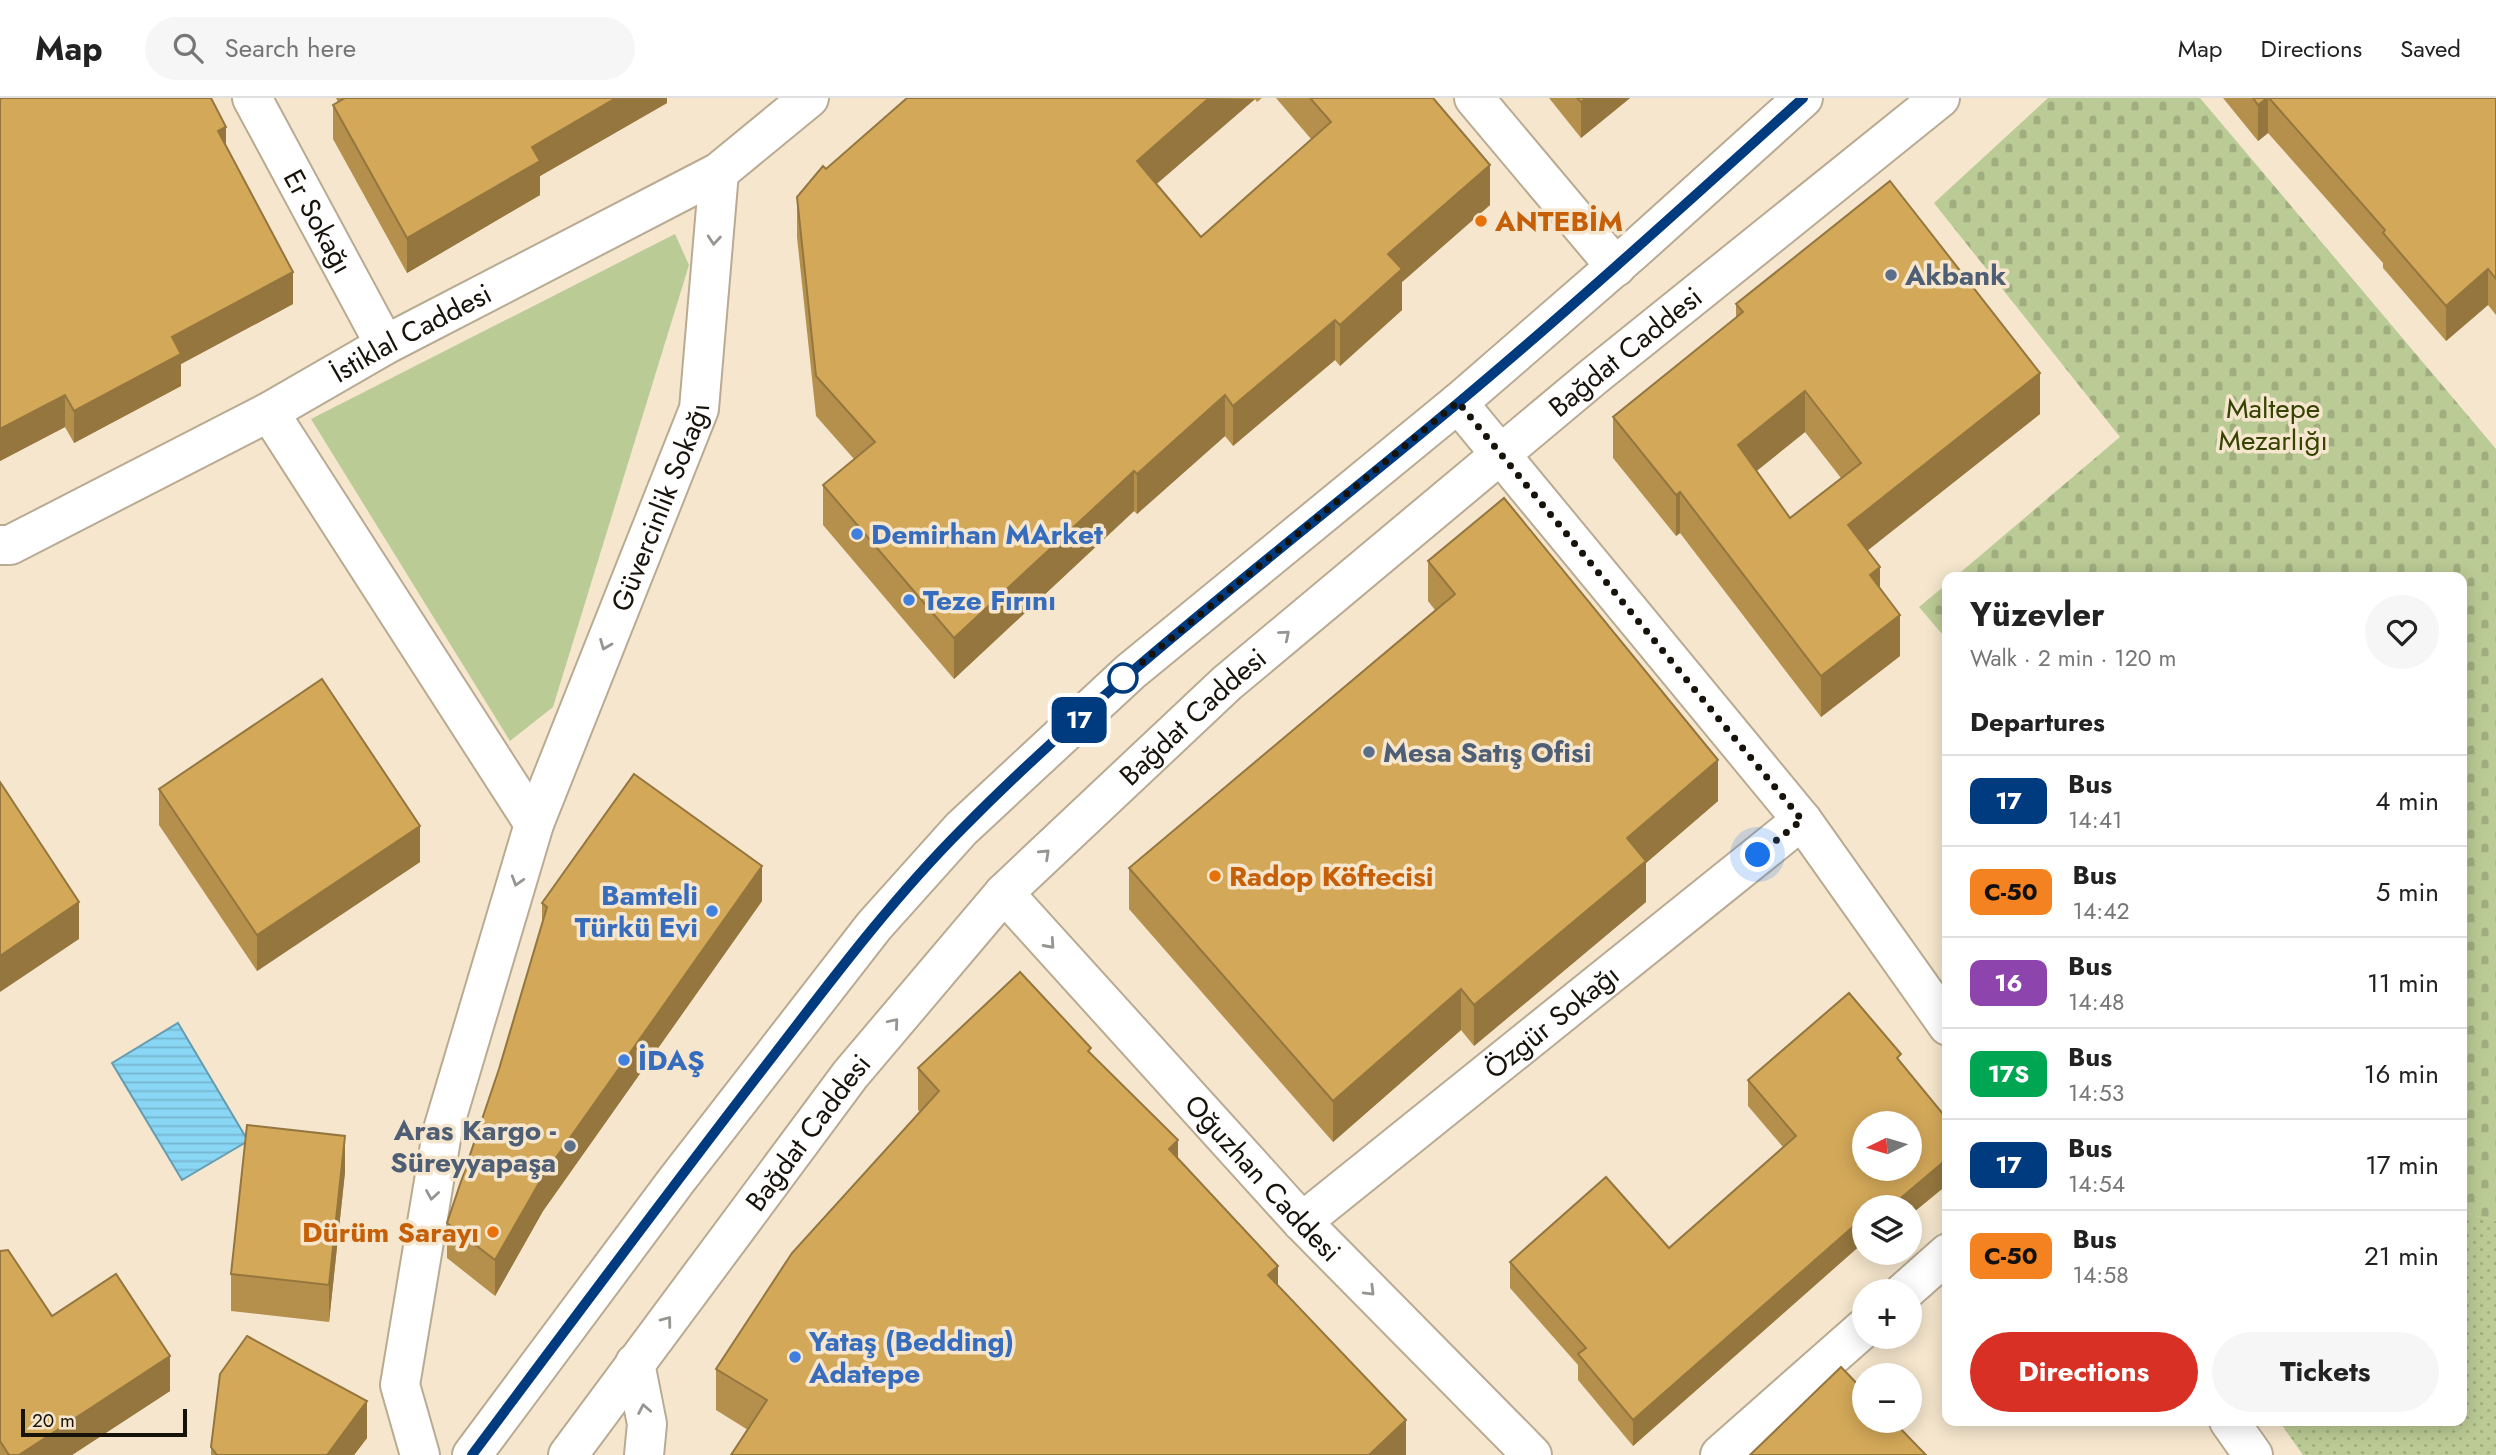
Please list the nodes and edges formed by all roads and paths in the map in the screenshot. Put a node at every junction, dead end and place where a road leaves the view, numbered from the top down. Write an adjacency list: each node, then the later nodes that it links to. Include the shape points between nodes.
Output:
1 (252, 98): 8 (street, Er Sokağı)
2 (810, 98): 6 (street, İstiklal Caddesi)
3 (1474, 98): 7 (street)
4 (1803, 98): 7 (street)
5 (1940, 98): 11 (street, Bağdat Caddesi)
6 (719, 172): 8 (street, İstiklal Caddesi); 14 (street, Güvercinlik Sokağı, one-way to 14, via 699,409)
7 (1616, 267): 9 (street)
8 (385, 345): 10 (street, İstiklal Caddesi)
9 (1458, 402): 11 (street); 24 (street, via 1130,672 961,829 866,936)
10 (269, 412): 12 (street, İstiklal Caddesi, via 10,545); 14 (street)
11 (1500, 454): 13 (street); 15 (street, Bağdat Caddesi, one-way to 11, via 1227,684)
12 (0, 545)
13 (1802, 820): 16 (street); 17 (street, Özgür Sokağı)
14 (534, 824): 23 (street, Güvercinlik Sokağı, one-way to 23, via 442,1133 400,1385)
15 (1004, 893): 17 (street, Oğuzhan Caddesi, one-way to 17); 21 (street, Bağdat Caddesi, one-way to 15, via 850,1075)
16 (1942, 1018)
17 (1302, 1222): 27 (street, Oğuzhan Caddesi, one-way to 27)
18 (1942, 1258): 19 (street)
19 (1919, 1279)
20 (1852, 1339): 28 (street)
21 (635, 1363): 25 (street, Bağdat Caddesi); 26 (street, one-way to 21, via 647,1424)
22 (2233, 1426): 29 (street)
23 (419, 1455)
24 (472, 1455)
25 (568, 1455)
26 (644, 1455)
27 (1532, 1455)
28 (1720, 1455)
29 (2253, 1455)

